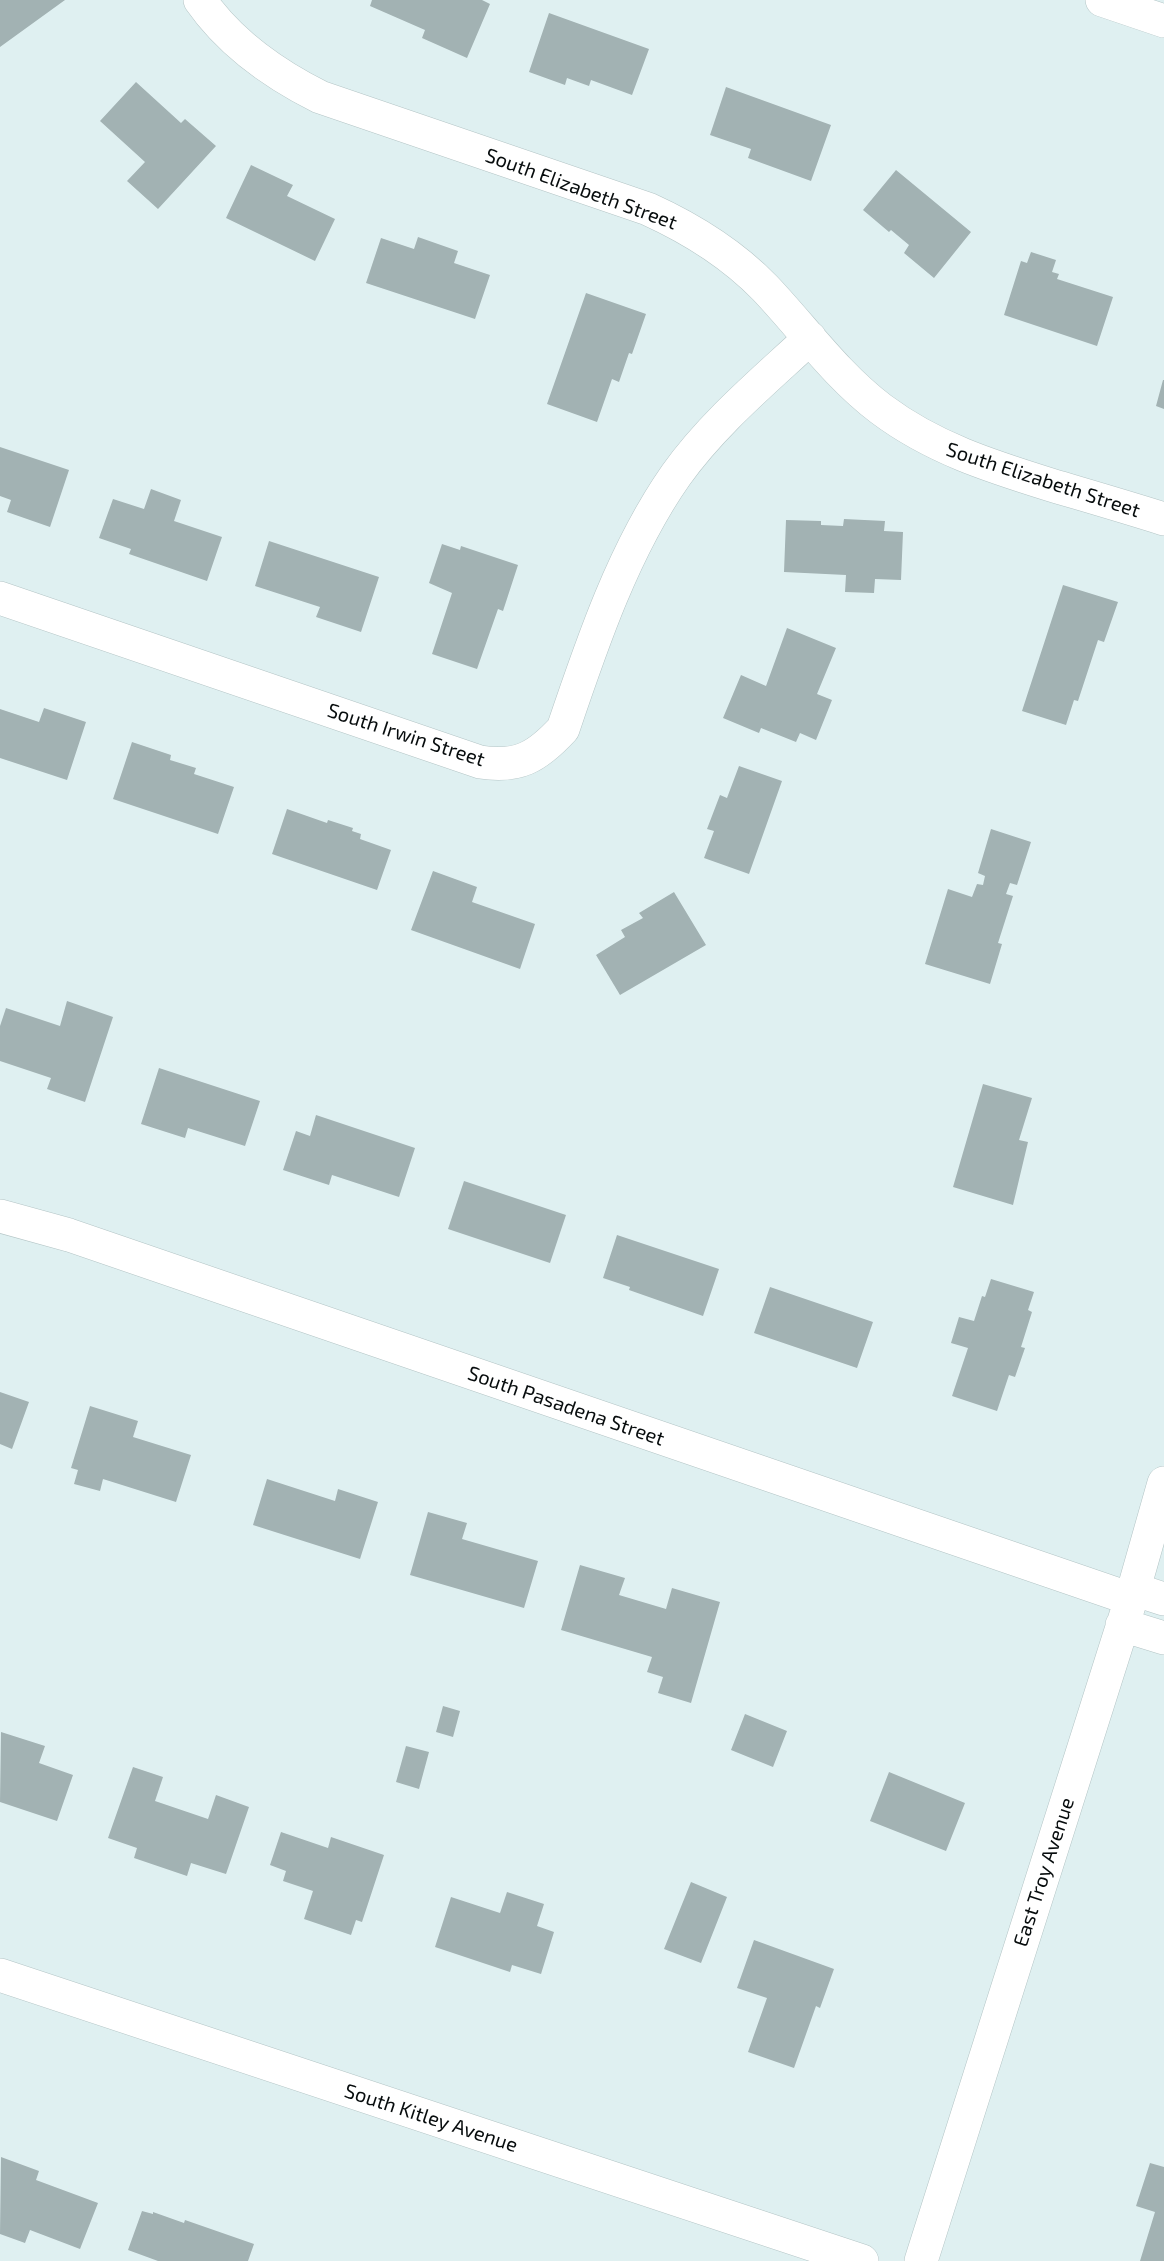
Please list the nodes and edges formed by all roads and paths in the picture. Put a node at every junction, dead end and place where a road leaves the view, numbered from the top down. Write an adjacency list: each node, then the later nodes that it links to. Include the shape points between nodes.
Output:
1 (200, 0): 4 (street, South Elizabeth Street, via 235,40 289,81 320,98 648,209 680,224 737,262)
2 (1102, 0): 3 (street)
3 (1164, 21)
4 (810, 338): 5 (street, South Elizabeth Street, via 834,367 871,400 937,445 987,465); 6 (street, South Irwin Street, via 730,412 676,476 625,564 563,729 545,749 520,761 480,762)
5 (1164, 519)
6 (0, 598)
7 (0, 1216): 10 (street, South Pasadena Street, via 78,1238)
8 (1164, 1483): 10 (street, East Troy Avenue)
9 (1164, 1599): 10 (street)
10 (1129, 1604): 11 (street); 14 (street, East Troy Avenue)
11 (1164, 1638)
12 (0, 1975): 13 (street, South Kitley Avenue)
13 (862, 2261)
14 (921, 2261)

